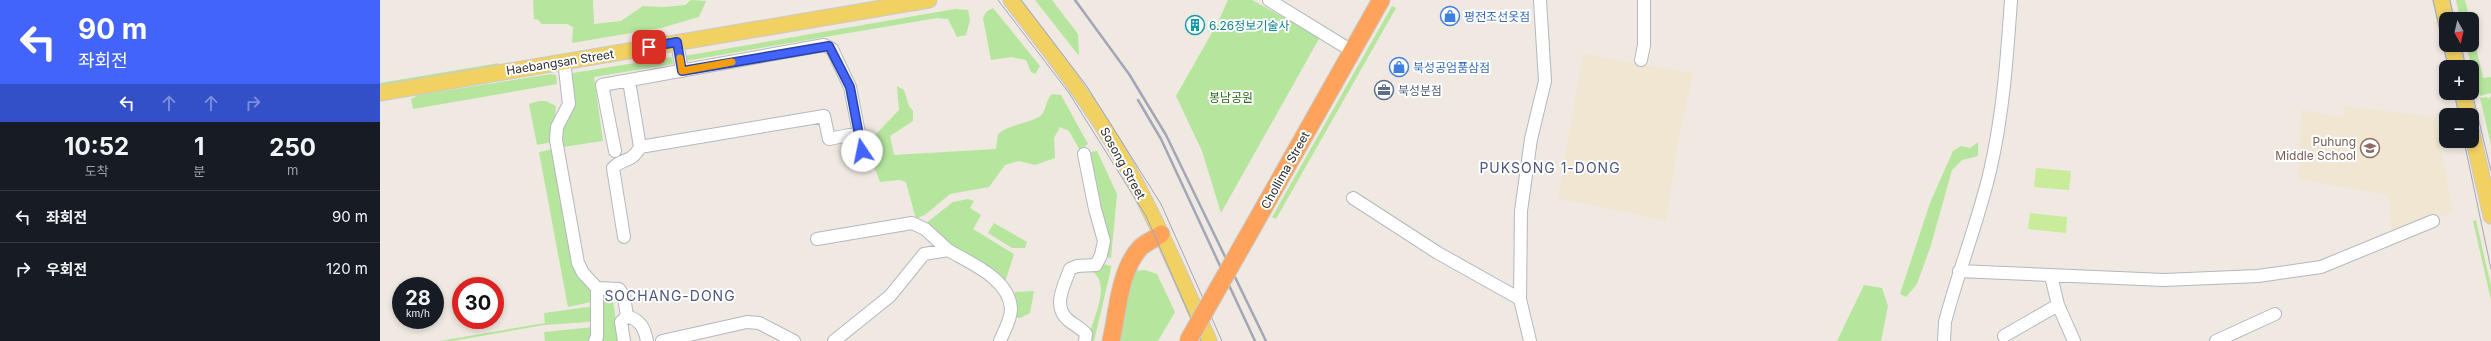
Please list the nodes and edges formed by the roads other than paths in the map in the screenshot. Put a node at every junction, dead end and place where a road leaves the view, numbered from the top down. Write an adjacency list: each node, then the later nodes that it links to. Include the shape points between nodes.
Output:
1 (929, 0): 10 (main road, Haebangsan Street)
2 (1011, 0): 27 (main road, Sosong Street, via 1078,89 1109,137)
3 (1269, 0): 11 (street)
4 (1382, 0): 11 (highway, Chollima Street)
5 (1540, 0): 35 (street, via 1545,81 1531,139 1521,211)
6 (1644, 0): 12 (street, via 1644,45)
7 (2011, 0): 32 (street, via 2004,94 1998,134 1989,173)
8 (2441, 0): 9 (main road)
9 (2444, 12)
10 (677, 42): 13 (main road, Haebangsan Street); 14 (street)
11 (1352, 50): 49 (highway, Chollima Street, bridge)
12 (1641, 60)
13 (564, 61): 16 (main road, Haebangsan Street); 34 (street, via 569,104 557,127 556,140 578,263 583,273)
14 (682, 71): 15 (street); 17 (street, via 829,46 847,79)
15 (629, 81): 18 (street); 20 (street, via 602,85)
16 (380, 93)
17 (859, 133): 18 (street, via 829,139 824,116); 21 (street)
18 (640, 147): 28 (street, via 635,157 617,164 614,168)
19 (2475, 148): 24 (main road)
20 (615, 151)
21 (862, 151)
22 (1084, 154): 47 (street, via 1104,241 1103,250 1096,265 1070,269 1059,301 1060,309 1067,319 1086,334)
23 (1353, 198): 35 (street, via 1438,253)
24 (2491, 216)
25 (2433, 221): 33 (street, via 2321,267 2258,276 2164,280)
26 (925, 229): 29 (street, via 906,223); 30 (street); 31 (street)
27 (1161, 234): 48 (highway, via 1142,246 1131,260); 50 (main road, Sosong Street)
28 (624, 237)
29 (817, 239)
30 (948, 250): 31 (street); 46 (street, via 1000,283 1007,295 1011,309 1008,324)
31 (924, 254): 45 (street, via 890,296)
32 (1959, 271): 33 (street); 52 (street, via 1945,322)
33 (2051, 276): 36 (street)
34 (597, 288): 38 (street, via 619,289 624,297); 40 (street)
35 (1520, 300): 51 (street)
36 (2058, 305): 39 (street); 53 (street)
37 (2275, 314): 54 (street)
38 (627, 316): 41 (street, via 621,322); 42 (street, via 637,319 644,327)
39 (2004, 336)
40 (595, 341)
41 (624, 341)
42 (647, 341)
43 (662, 341): 44 (street, via 747,322 759,323)
44 (794, 341)
45 (834, 341)
46 (1000, 341)
47 (1085, 341)
48 (1111, 341)
49 (1188, 341)
50 (1209, 341)
51 (1530, 341)
52 (1944, 341)
53 (2074, 341)
54 (2216, 341)

